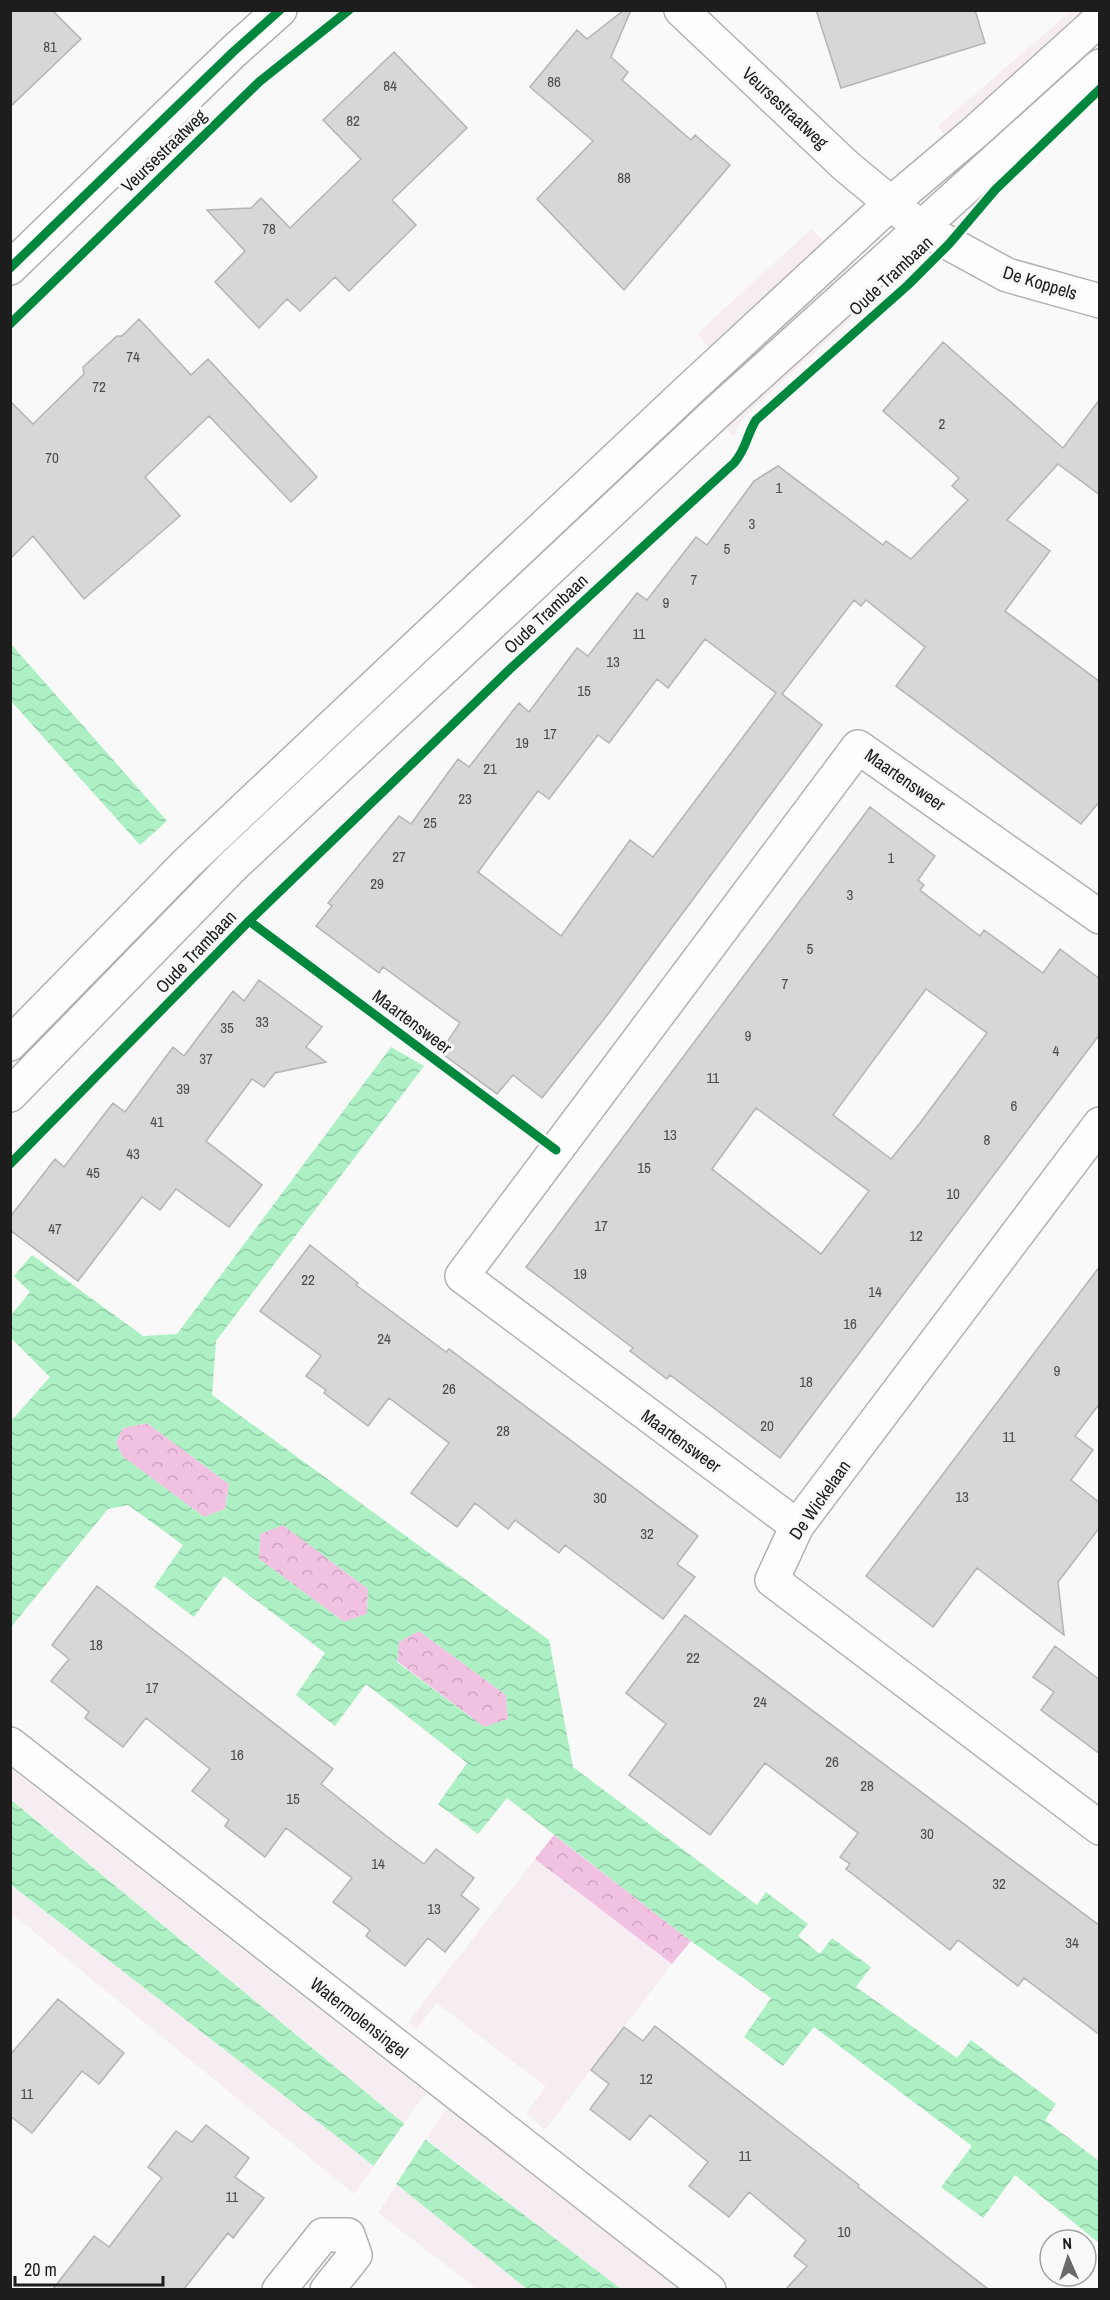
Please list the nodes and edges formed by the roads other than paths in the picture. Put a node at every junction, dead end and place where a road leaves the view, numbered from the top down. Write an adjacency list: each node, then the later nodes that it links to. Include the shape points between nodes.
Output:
1 (280, 10): 7 (street, Veursestraatweg)
2 (681, 10): 5 (street, Veursestraatweg, via 846,166)
3 (1100, 19): 5 (street)
4 (1100, 66): 6 (street, Oude Trambaan)
5 (891, 203): 6 (street, De Koppels); 10 (street, via 188,862)
6 (921, 228): 8 (street, De Koppels, via 1007,275); 11 (street, Oude Trambaan, via 716,413 232,866)
7 (10, 268)
8 (1100, 301)
9 (1100, 917): 13 (street, Maartensweer, via 858,747 462,1276)
10 (10, 1044)
11 (10, 1095)
12 (1100, 1124): 13 (street, De Wickelaan)
13 (798, 1526): 15 (street, De Wickelaan, via 772,1580)
14 (10, 1744): 18 (street, Watermolensingel)
15 (1100, 1828)
16 (279, 2289): 17 (street, via 323,2235 348,2235 355,2255)
17 (327, 2289)
18 (709, 2289)

